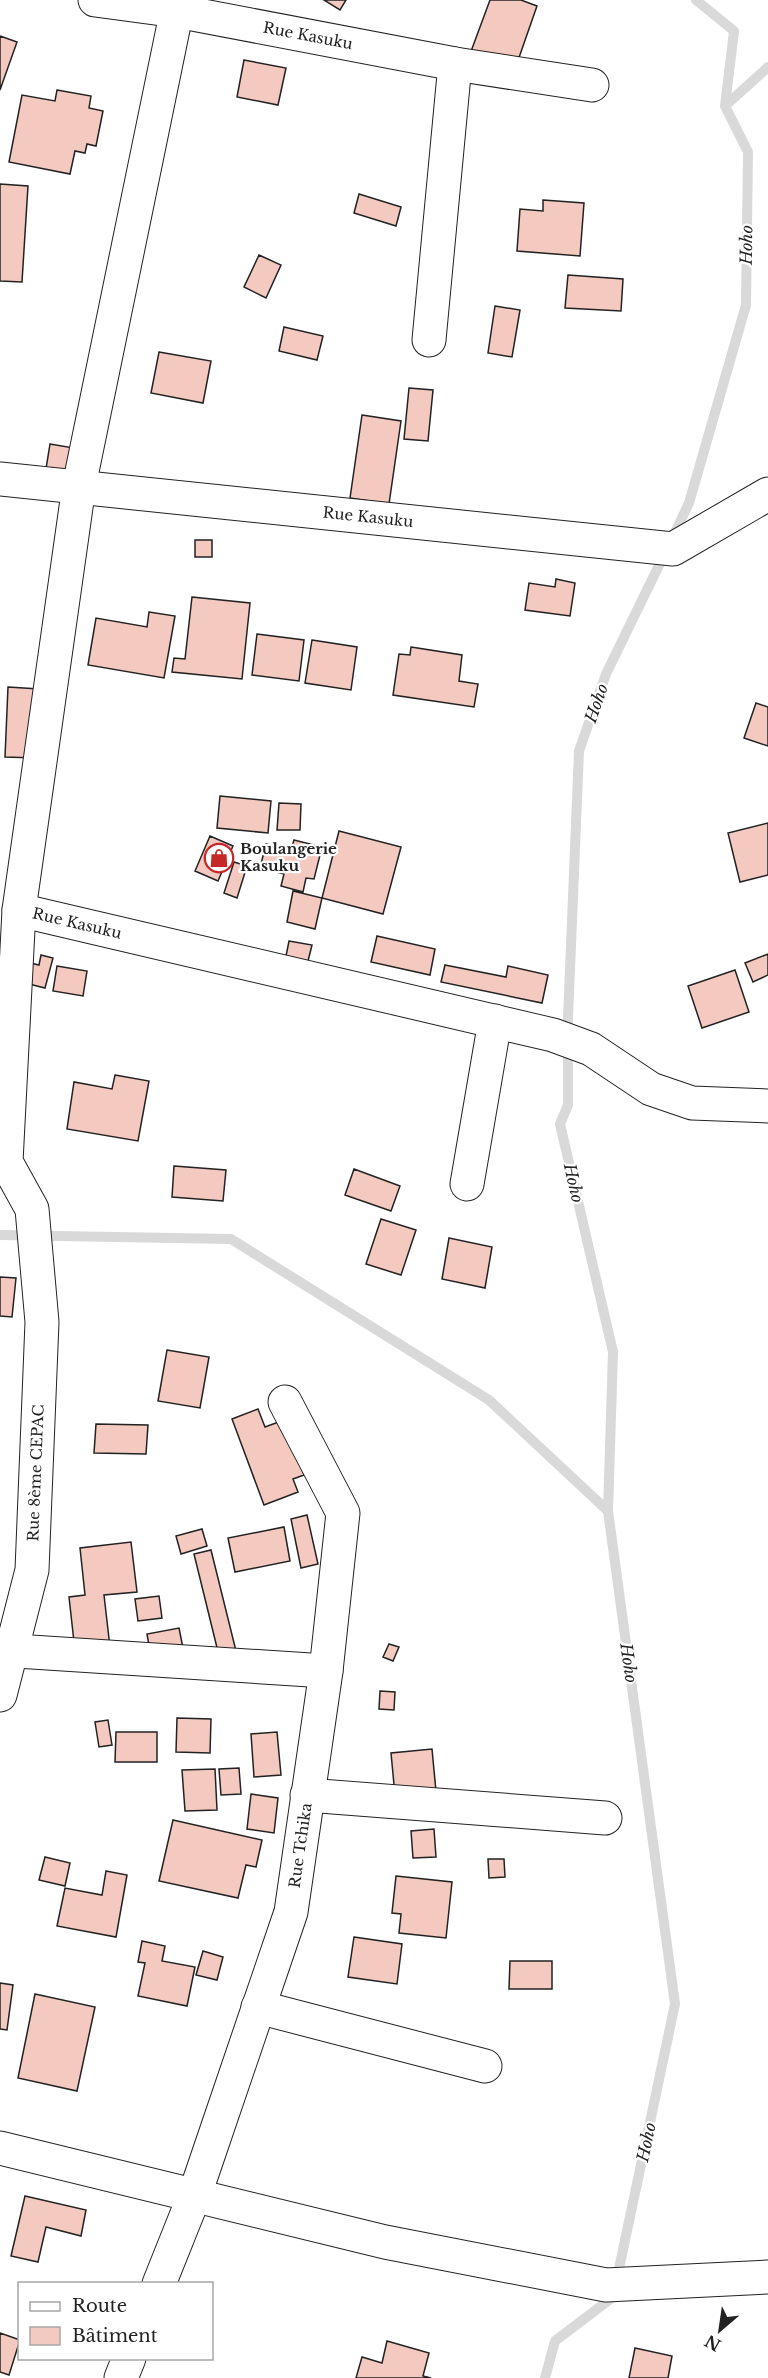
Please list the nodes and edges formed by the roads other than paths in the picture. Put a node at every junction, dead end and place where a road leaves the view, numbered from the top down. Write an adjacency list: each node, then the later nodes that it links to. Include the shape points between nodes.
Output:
1 (95, 0): 2 (street, Rue Kasuku)
2 (178, 5): 3 (street, Rue Kasuku); 7 (street)
3 (454, 64): 4 (street, Rue Kasuku); 5 (street)
4 (592, 85)
5 (429, 340)
6 (0, 479): 7 (street, Rue Kasuku)
7 (79, 486): 8 (street, Rue Kasuku, via 666,548); 9 (street, Rue Kasuku)
8 (768, 494)
9 (19, 910): 10 (street, Rue Kasuku); 14 (street, Rue 8ème CEPAC, via 6,1162 32,1209 42,1322 32,1570)
10 (495, 1021): 11 (street, Rue Kasuku, via 591,1048 651,1089 692,1103); 12 (street)
11 (768, 1106)
12 (467, 1184)
13 (285, 1402): 15 (street, Rue Tchika, via 343,1513)
14 (6, 1651): 15 (street); 16 (street, Rue 8ème CEPAC)
15 (327, 1671): 17 (street, Rue Tchika)
16 (0, 1695)
17 (307, 1795): 18 (street); 19 (street, Rue Tchika, via 291,1912)
18 (605, 1818)
19 (258, 2007): 20 (street); 22 (street, Rue Tchika)
20 (486, 2066)
21 (0, 2148): 22 (street)
22 (195, 2194): 23 (street, via 385,2242 619,2284); 24 (street, Rue Tchika)
23 (768, 2277)
24 (159, 2282)
25 (128, 2360): 26 (street)
26 (121, 2378)

